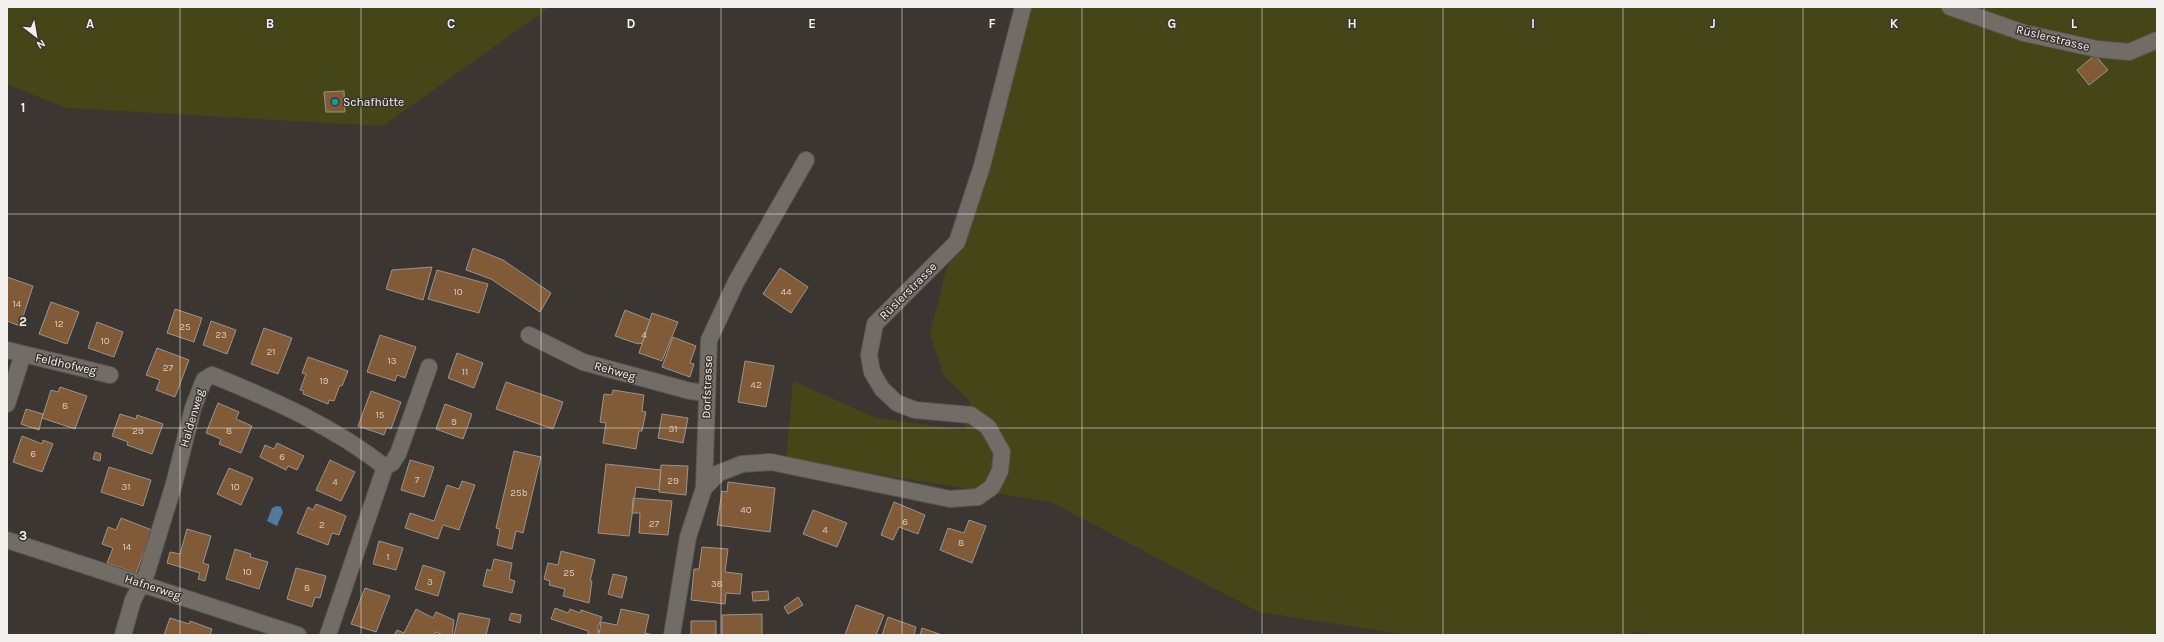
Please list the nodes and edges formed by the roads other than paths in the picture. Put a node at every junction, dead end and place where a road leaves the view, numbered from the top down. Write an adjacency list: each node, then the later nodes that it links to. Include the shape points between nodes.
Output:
1 (1023, 7): 13 (street, Rüslerstrasse, via 982,166 957,242 875,324 869,355 872,372 882,389 897,403 915,410 971,416 988,427 1002,452 1000,472 992,487 978,497 950,499 771,462 742,464 718,473)
2 (1950, 7): 3 (street, Rüslerstrasse, via 2024,33 2097,49 2129,52)
3 (2157, 40)
4 (806, 160): 10 (street, Dorfstrasse, via 736,282 709,340)
5 (529, 335): 10 (street, Rehweg, via 593,365)
6 (7, 350): 7 (street, Feldhofweg)
7 (22, 354): 9 (street, Feldhofweg); 11 (street, Feldhofweg)
8 (428, 367): 12 (street, via 398,454 392,463)
9 (110, 375)
10 (706, 393): 13 (street, Dorfstrasse)
11 (7, 404)
12 (385, 467): 15 (street, Haldenweg, via 356,445 324,426 269,398 212,375 204,380 193,408 174,484 146,576); 18 (street)
13 (704, 488): 19 (street, Dorfstrasse, via 688,537)
14 (7, 540): 15 (street, Hafnerweg)
15 (141, 584): 16 (street, via 133,600); 17 (street, Hafnerweg)
16 (123, 635)
17 (298, 635)
18 (328, 635)
19 (672, 635)

